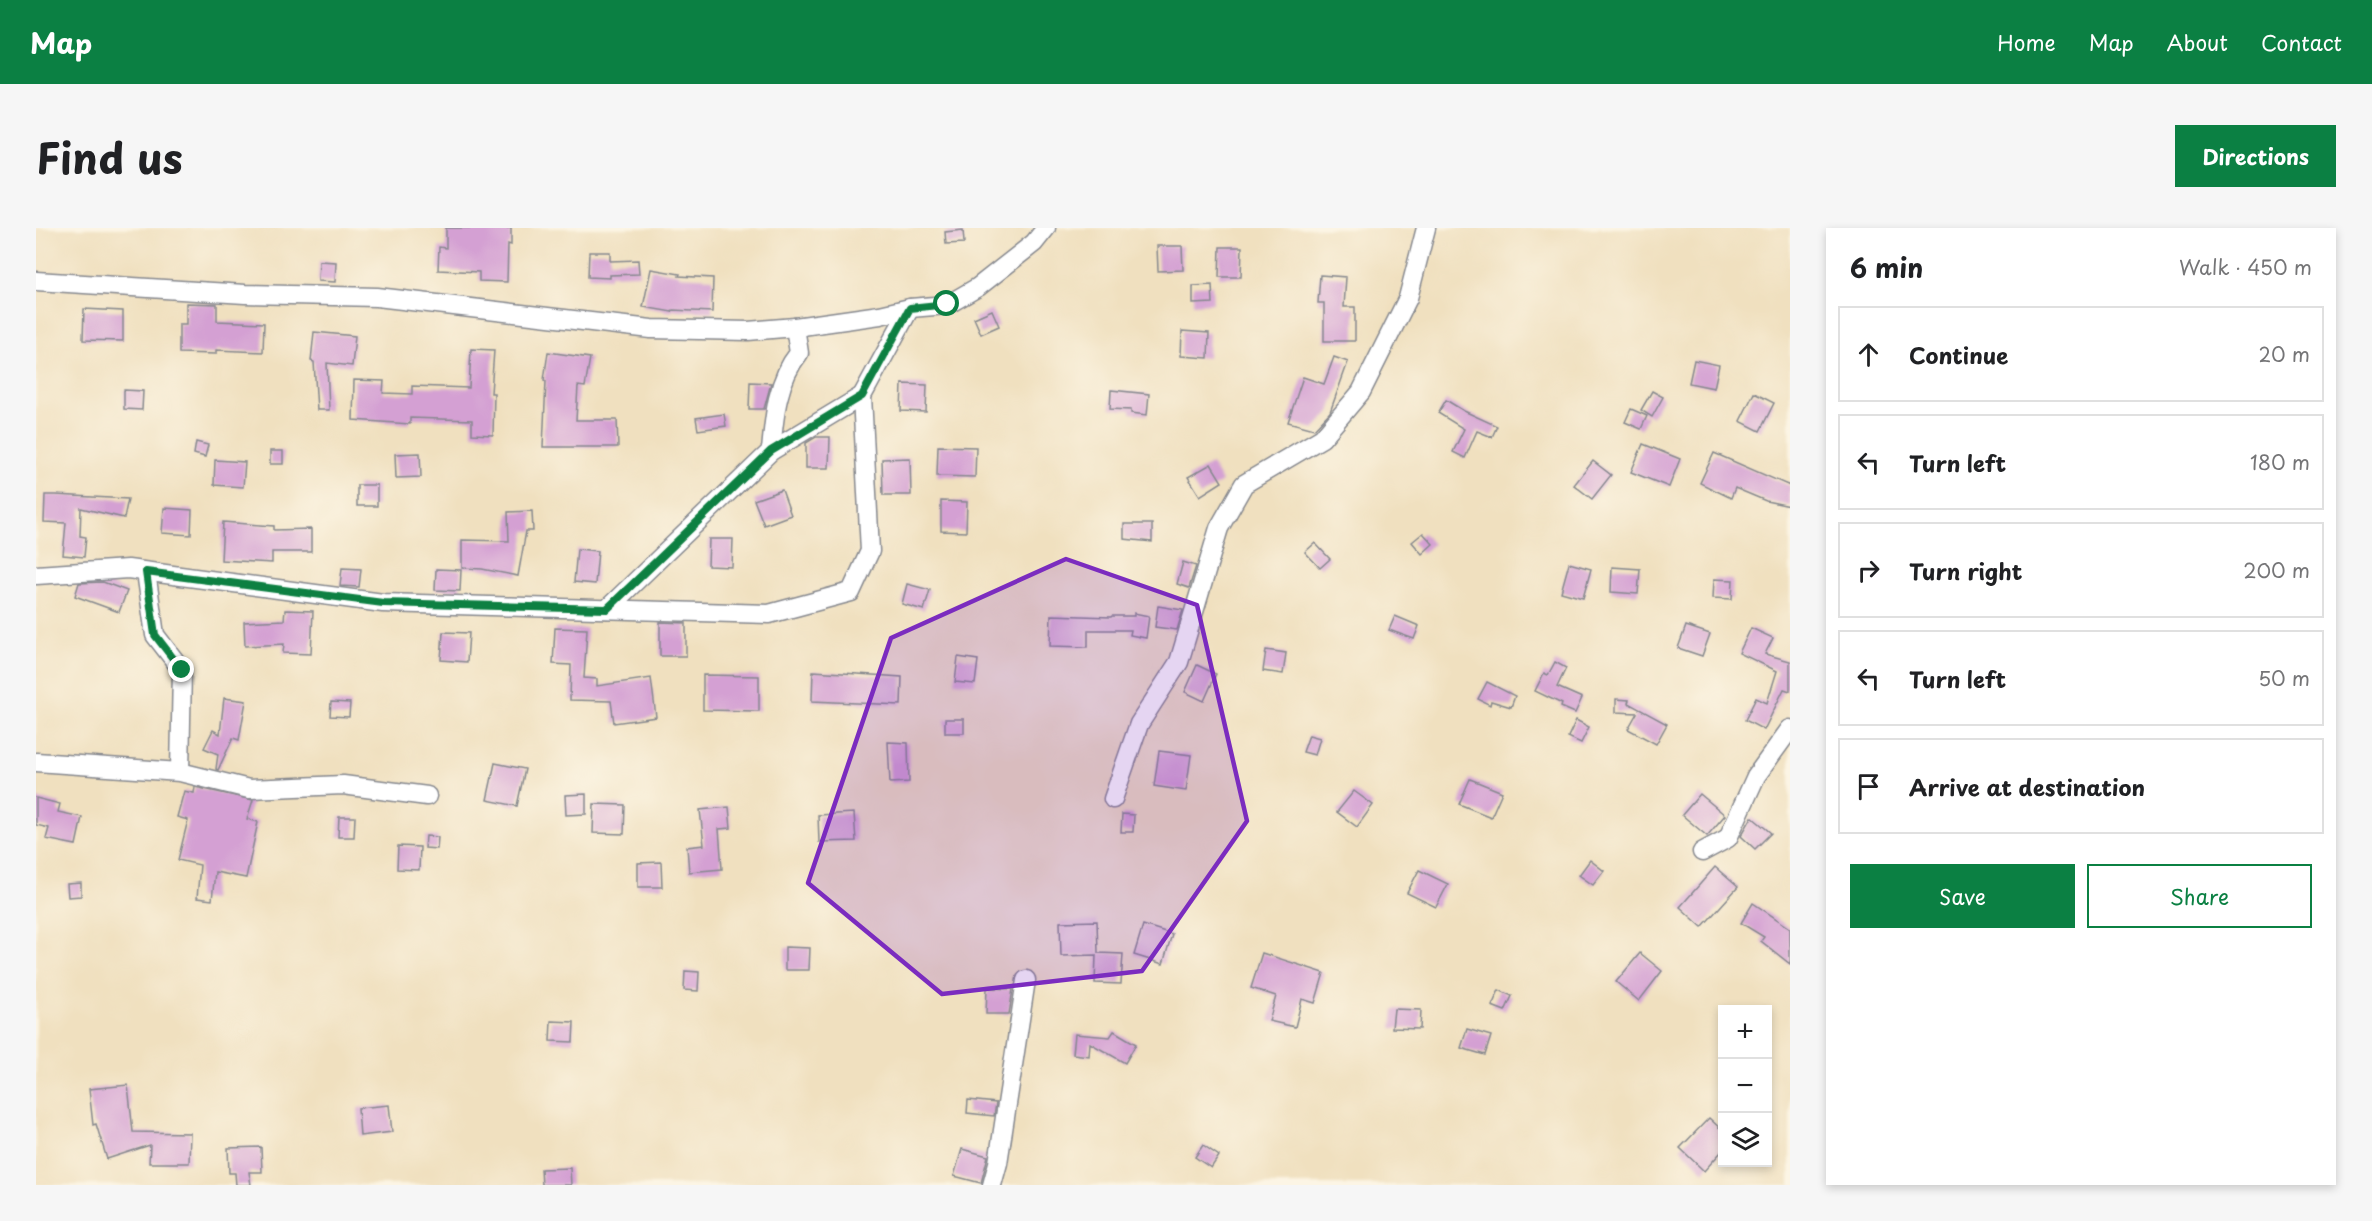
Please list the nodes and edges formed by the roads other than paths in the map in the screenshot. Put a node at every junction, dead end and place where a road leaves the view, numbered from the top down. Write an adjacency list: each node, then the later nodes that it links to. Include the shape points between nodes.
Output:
1 (1046, 228): 4 (street, via 1034,243 978,287 947,304)
2 (1426, 228): 17 (street, via 1408,298 1361,392 1322,438 1244,484 1219,528 1179,662 1139,724)
3 (36, 281): 6 (street, via 245,294 377,297 651,328 748,331)
4 (910, 308): 5 (street); 7 (street)
5 (880, 315): 6 (street); 7 (street)
6 (795, 327): 9 (street, via 799,352 788,366 777,405)
7 (886, 352): 8 (street)
8 (862, 396): 9 (street); 12 (street, via 870,551 851,592 769,614)
9 (771, 451): 12 (street)
10 (146, 572): 11 (street, via 128,569); 12 (street, via 383,603); 15 (street, via 155,635 182,670)
11 (36, 575)
12 (607, 609)
13 (1790, 729): 18 (street, via 1756,777 1728,838)
14 (36, 762): 15 (street)
15 (180, 772): 16 (street, via 249,789 343,785)
16 (427, 796)
17 (1113, 799)
18 (1702, 852)
19 (1026, 980): 20 (street)
20 (992, 1185)

